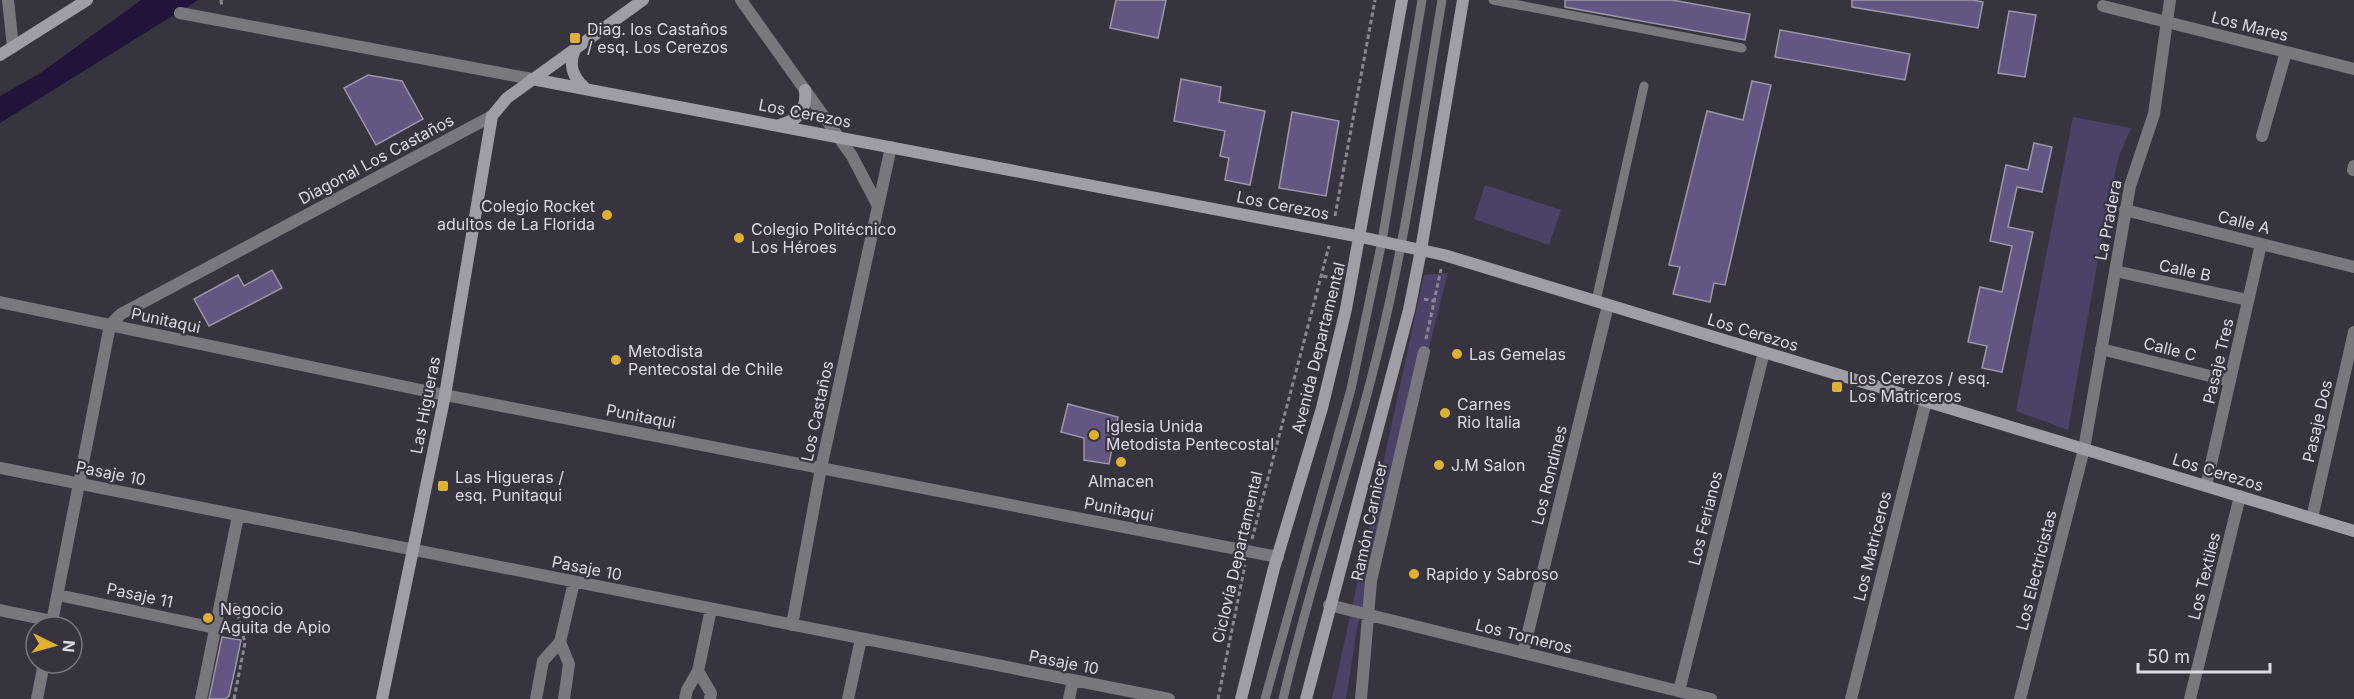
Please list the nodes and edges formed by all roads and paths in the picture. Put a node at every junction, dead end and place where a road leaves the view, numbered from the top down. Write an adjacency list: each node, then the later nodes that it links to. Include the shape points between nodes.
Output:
1 (8, 0): 16 (street)
2 (87, 0): 16 (street)
3 (643, 0): 15 (street, Diagonal Los Castaños)
4 (741, 0): 24 (street)
5 (1376, 0): 32 (path, Ciclovía Departamental)
6 (1402, 0): 33 (street, Avenida Departamental)
7 (1422, 0): 34 (lane)
8 (1442, 0): 36 (lane)
9 (1463, 0): 37 (street)
10 (1492, 0): 17 (lane)
11 (2170, 0): 14 (street, La Pradera)
12 (2103, 6): 14 (street, Los Mares)
13 (180, 13): 21 (street, Los Cerezos)
14 (2167, 22): 18 (street, Los Mares); 31 (street, La Pradera, via 2154,114 2134,169)
15 (578, 45): 21 (street, Diagonal Los Castaños); 23 (street, via 572,55 572,68)
16 (14, 47): 19 (street)
17 (1742, 48)
18 (2286, 52): 20 (street, Los Mares); 28 (street)
19 (0, 56)
20 (2354, 69)
21 (532, 79): 23 (street, Los Cerezos); 25 (street, Diagonal Los Castaños, via 502,102)
22 (1644, 86): 43 (lane)
23 (584, 87): 26 (street, Los Cerezos)
24 (805, 90): 26 (street, via 806,100 797,118); 27 (street)
25 (492, 116): 44 (street, Diagonal Los Castaños, via 122,314); 50 (street, Las Higueras)
26 (778, 125): 27 (street, Los Cerezos)
27 (839, 136): 29 (street, Los Cerezos); 30 (street)
28 (2262, 136)
29 (891, 147): 30 (street, Los Castaños); 32 (street, Los Cerezos)
30 (877, 204): 54 (street, Los Castaños)
31 (2125, 210): 35 (street, Calle A); 40 (street, La Pradera)
32 (1332, 231): 33 (street, Los Cerezos); 62 (path, Ciclovía Departamental)
33 (1361, 237): 34 (street, Los Cerezos); 63 (street, Avenida Departamental, via 1322,408)
34 (1382, 241): 36 (street, Los Cerezos); 95 (lane, via 1336,449)
35 (2261, 244): 39 (street, Calle A); 41 (street, Pasaje Tres)
36 (1401, 245): 37 (street, Los Cerezos); 96 (lane, via 1356,438)
37 (1421, 250): 38 (street, Los Cerezos); 67 (street, via 1377,435)
38 (1444, 255): 43 (street, Los Cerezos); 47 (path)
39 (2354, 267)
40 (2115, 271): 41 (street, Calle B); 46 (street, La Pradera)
41 (2248, 300): 49 (street, Pasaje Tres)
42 (0, 302): 44 (street, Punitaqui)
43 (1602, 303): 48 (street, Los Cerezos); 77 (street, Los Rondines)
44 (110, 325): 50 (street, Punitaqui); 55 (street)
45 (2354, 332): 59 (street, Pasaje Dos)
46 (2101, 349): 49 (street, Calle C); 52 (street, La Pradera)
47 (1424, 352): 71 (street, Ramón Carnicer, via 1371,581)
48 (1764, 352): 51 (street, Los Cerezos); 81 (street, Los Ferianos)
49 (2230, 381): 56 (street, Pasaje Tres)
50 (445, 395): 54 (street, Punitaqui); 61 (street, Las Higueras)
51 (1926, 401): 52 (street, Los Cerezos); 100 (street, Los Matriceros)
52 (2084, 449): 56 (street, Los Cerezos); 101 (street, Los Electricistas)
53 (0, 468): 55 (street, Pasaje 10)
54 (821, 468): 62 (street, Punitaqui); 73 (street, Los Castaños)
55 (79, 484): 58 (street, Pasaje 10); 65 (street)
56 (2206, 486): 57 (street, Los Cerezos)
57 (2240, 496): 59 (street, Los Cerezos); 102 (street, Los Textiles)
58 (238, 516): 61 (street, Pasaje 10); 74 (street)
59 (2312, 518): 60 (street, Los Cerezos)
60 (2354, 531)
61 (413, 550): 64 (street, Pasaje 10); 85 (street, Las Higueras)
62 (1248, 551): 63 (street, Punitaqui); 93 (path, Ciclovía Departamental)
63 (1278, 557): 94 (street, Avenida Departamental)
64 (574, 582): 68 (street, Pasaje 10); 76 (street)
65 (58, 595): 70 (street); 74 (street, Pasaje 11)
66 (232, 598): 84 (path, via 245,643)
67 (1329, 605): 71 (street, Los Torneros); 97 (street)
68 (711, 609): 73 (street, Pasaje 10); 78 (street)
69 (0, 610): 72 (street)
70 (54, 615)
71 (1369, 615): 77 (street, Los Torneros); 98 (street, Ramón Carnicer)
72 (24, 616)
73 (792, 625): 75 (street, Pasaje 10)
74 (215, 628): 83 (street)
75 (861, 639): 80 (street, Pasaje 10); 90 (street)
76 (560, 642): 86 (street, via 543,661); 87 (street, via 570,664)
77 (1523, 652): 81 (street, Los Torneros)
78 (698, 671): 88 (street); 89 (street, via 711,693)
79 (42, 675): 82 (street)
80 (1073, 680): 91 (street); 92 (street, Pasaje 10)
81 (1679, 691): 99 (street, Los Torneros)
82 (37, 699)
83 (201, 699)
84 (234, 699)
85 (382, 699)
86 (536, 699)
87 (564, 699)
88 (685, 699)
89 (710, 699)
90 (848, 699)
91 (1069, 699)
92 (1169, 699)
93 (1218, 699)
94 (1241, 699)
95 (1265, 699)
96 (1283, 699)
97 (1306, 699)
98 (1361, 699)
99 (1711, 699)
100 (1851, 699)
101 (2020, 699)
102 (2190, 699)

